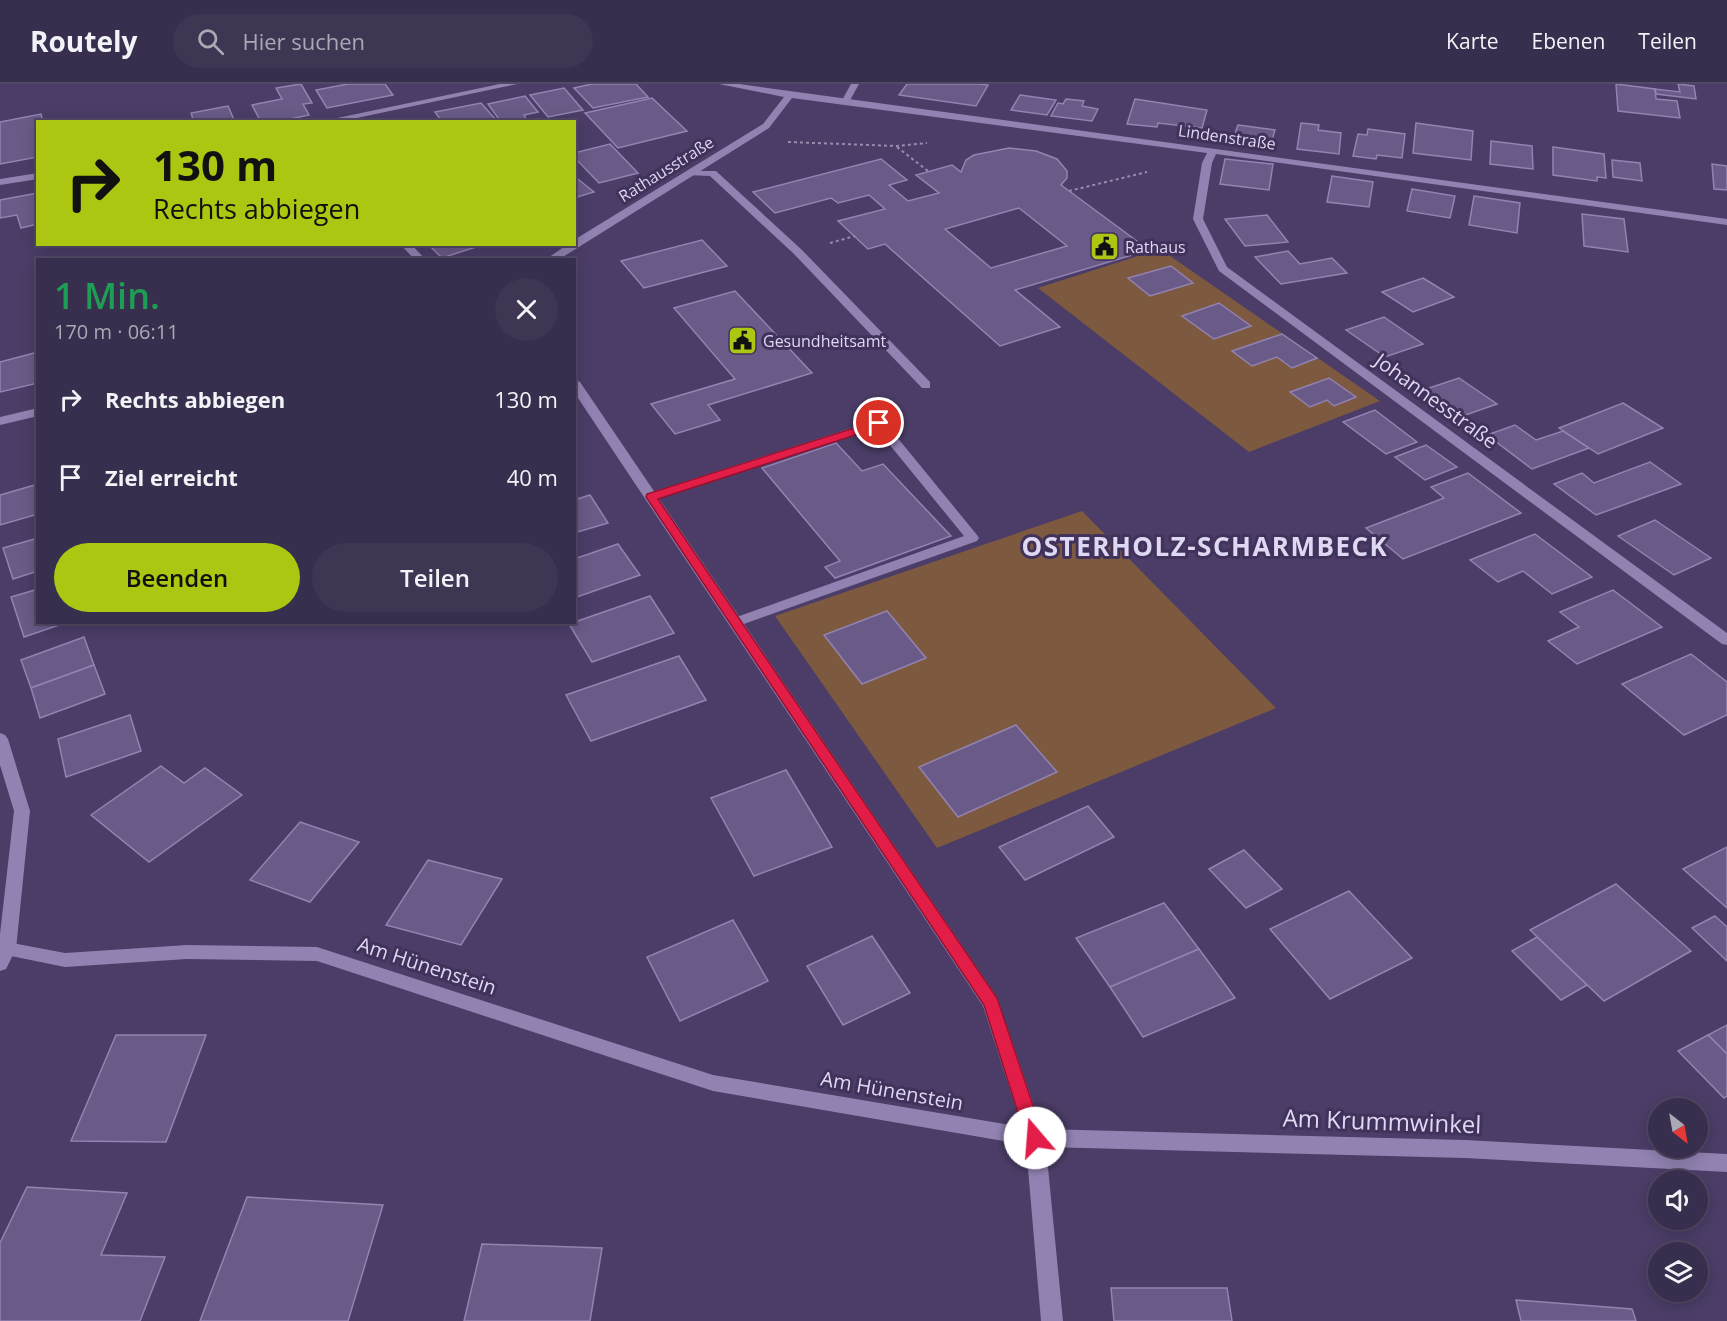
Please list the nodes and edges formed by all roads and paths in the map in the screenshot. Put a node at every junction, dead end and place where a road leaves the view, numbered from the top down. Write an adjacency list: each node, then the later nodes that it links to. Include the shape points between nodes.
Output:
1 (513, 84): 6 (street)
2 (723, 84): 4 (street, Lindenstraße)
3 (855, 84): 5 (street)
4 (790, 95): 5 (street, Lindenstraße); 13 (street, Rathausstraße, via 766,126)
5 (845, 102): 10 (street, Lindenstraße)
6 (332, 120)
7 (784, 141): 9 (path)
8 (928, 143): 9 (path)
9 (897, 146): 12 (path)
10 (1213, 151): 17 (street, Lindenstraße); 29 (street, Johannesstraße, via 1207,163 1198,219 1223,269)
11 (1145, 166): 16 (path, via 1154,171)
12 (928, 171)
13 (690, 173): 18 (street, Rathausstraße); 24 (street, via 713,173 798,252)
14 (36, 176): 15 (street)
15 (0, 182)
16 (1069, 191)
17 (1727, 222)
18 (576, 244)
19 (407, 246): 21 (street)
20 (573, 246): 22 (street, Rathausstraße)
21 (420, 258)
22 (553, 258)
23 (576, 385): 27 (street)
24 (926, 385)
25 (36, 412): 26 (street)
26 (0, 421)
27 (651, 497): 28 (street); 28 (street, via 879,423 972,538)
28 (736, 622): 32 (street, via 991,1003)
29 (1727, 640)
30 (0, 739): 31 (street, Am Hünenstein, via 22,811)
31 (2, 954): 32 (street, Am Hünenstein, via 65,960 187,952 317,954 713,1083)
32 (1035, 1138): 33 (street, Am Krummwinkel, via 1465,1149); 34 (street)
33 (1727, 1164)
34 (1052, 1321)

